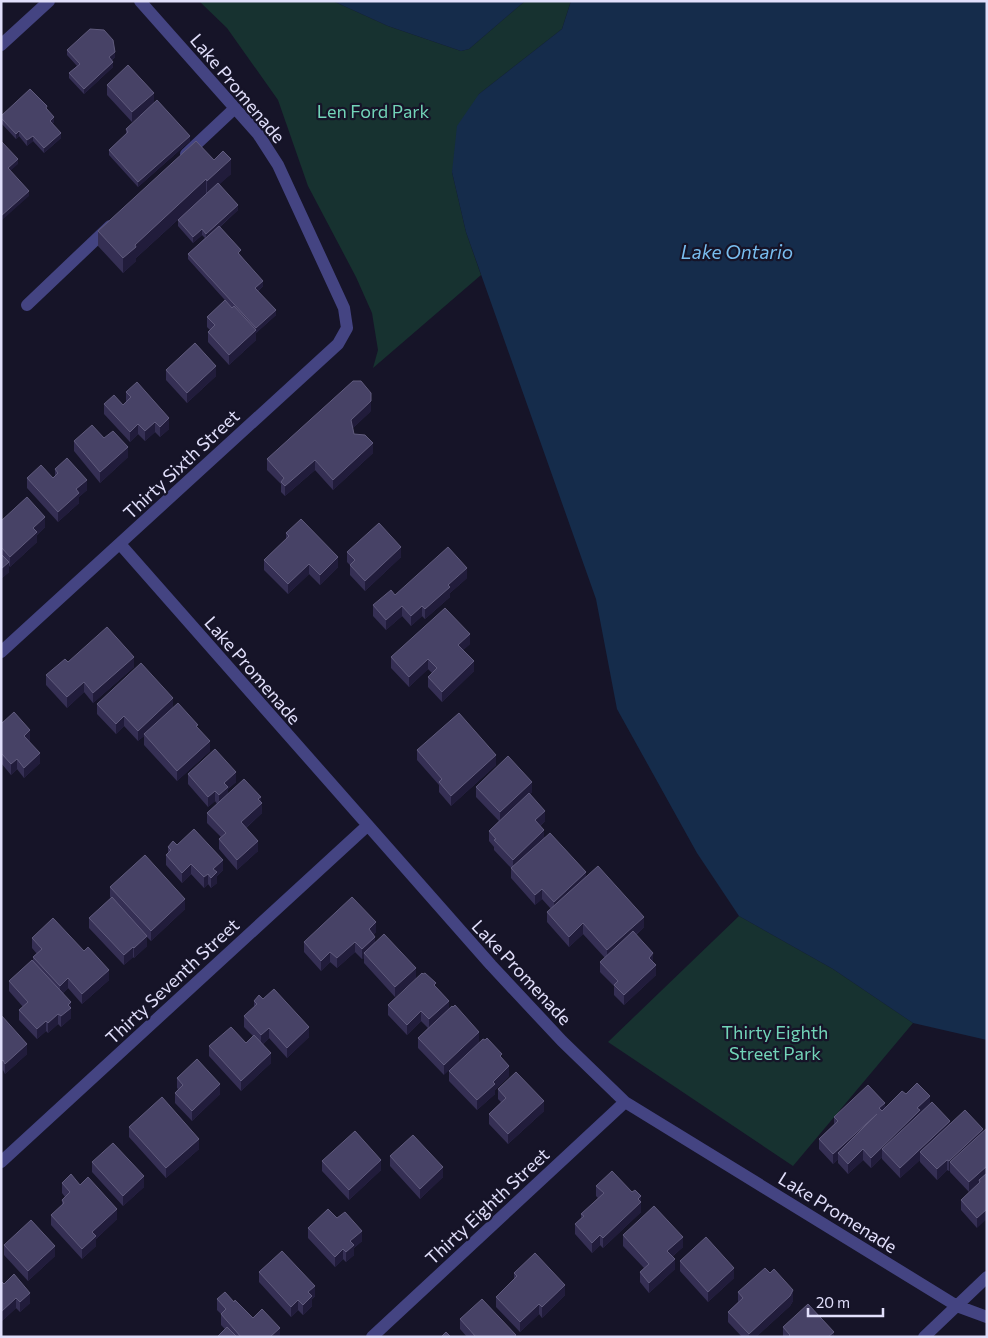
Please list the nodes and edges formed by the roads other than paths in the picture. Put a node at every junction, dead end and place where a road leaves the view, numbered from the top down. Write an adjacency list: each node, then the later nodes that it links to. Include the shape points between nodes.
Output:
1 (49, 1): 3 (street)
2 (140, 1): 4 (street, Lake Promenade)
3 (1, 45)
4 (235, 108): 5 (street); 7 (street, Lake Promenade, via 258,134 278,165)
5 (178, 162)
6 (120, 216): 8 (street)
7 (335, 286): 9 (street, Thirty Sixth Street, via 344,308 347,328 338,344)
8 (27, 305)
9 (120, 544): 10 (street, Thirty Sixth Street); 11 (street, Lake Promenade)
10 (1, 652)
11 (367, 826): 12 (street, Lake Promenade, via 491,965); 13 (street, Thirty Seventh Street)
12 (625, 1102): 15 (street, Lake Promenade); 17 (street, Thirty Eighth Street)
13 (1, 1162)
14 (987, 1277): 15 (street)
15 (957, 1306): 16 (street, Lake Promenade); 18 (street)
16 (987, 1317)
17 (372, 1337)
18 (924, 1337)

